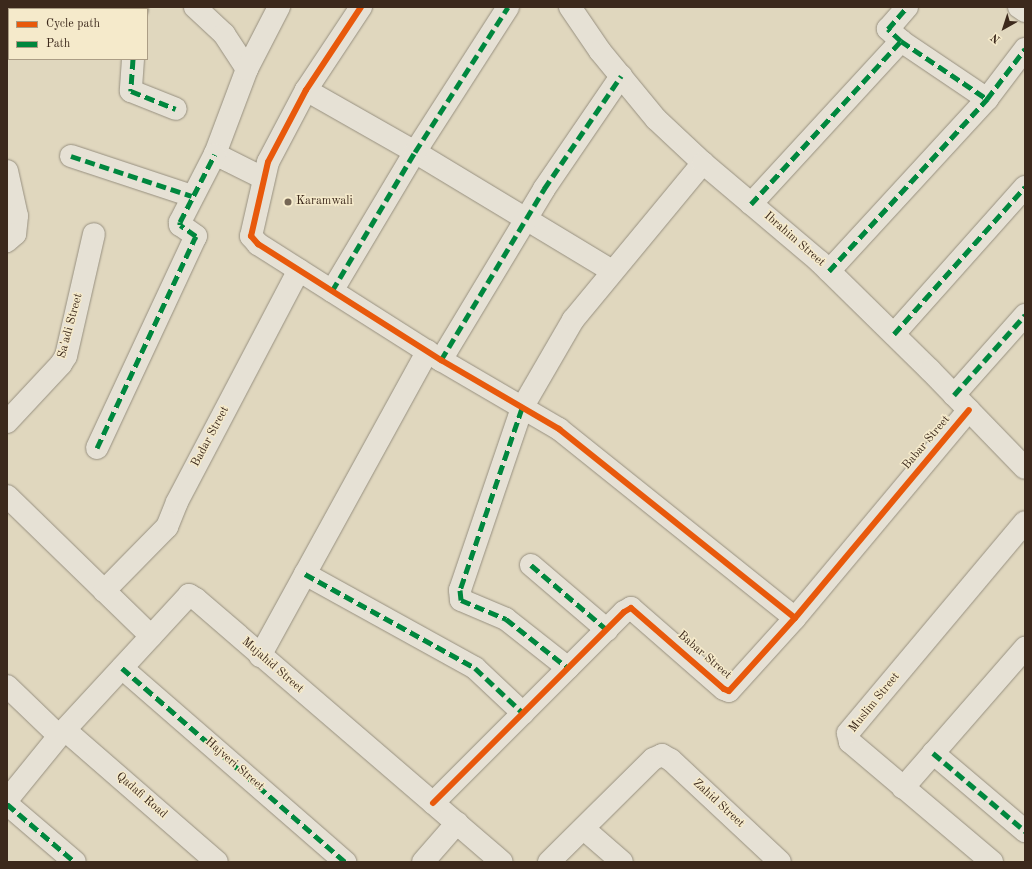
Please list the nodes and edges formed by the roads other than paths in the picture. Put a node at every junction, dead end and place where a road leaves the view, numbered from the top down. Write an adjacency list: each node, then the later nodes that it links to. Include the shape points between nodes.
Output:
1 (195, 7): 12 (street, via 224,34)
2 (279, 7): 12 (street)
3 (361, 7): 14 (street)
4 (508, 7): 17 (street)
5 (570, 7): 13 (street, Ibrahim Street, via 600,51)
6 (907, 7): 9 (street, via 888,29)
7 (1019, 7): 8 (street)
8 (1025, 11)
9 (901, 41): 15 (street); 25 (street)
10 (1025, 49): 15 (street)
11 (132, 60): 16 (street, via 131,91)
12 (247, 69): 18 (street)
13 (621, 76): 20 (street, Ibrahim Street, via 656,119); 26 (street, via 544,189)
14 (306, 90): 17 (street); 22 (street, via 268,162)
15 (987, 99): 31 (street)
16 (176, 109)
17 (415, 152): 26 (street); 32 (street)
18 (215, 154): 22 (street); 24 (street)
19 (70, 156): 24 (street)
20 (703, 163): 25 (street, Ibrahim Street); 30 (street)
21 (7, 171): 28 (street, via 17,216 15,234)
22 (263, 178): 29 (street, via 251,236 258,244)
23 (1025, 187): 34 (street)
24 (192, 196): 40 (street, via 180,225 196,238)
25 (752, 204): 31 (street, Ibrahim Street)
26 (526, 220): 30 (street); 35 (street)
27 (94, 234): 39 (street, Sa'adi Street, via 66,356 62,364)
28 (7, 241)
29 (298, 270): 32 (street); 46 (street, Badar Street, via 176,502 167,527)
30 (612, 271): 37 (street, via 573,320)
31 (829, 271): 34 (street, Ibrahim Street)
32 (332, 291): 35 (street)
33 (1025, 315): 36 (street)
34 (894, 334): 36 (street, Ibrahim Street)
35 (434, 356): 37 (street); 45 (street)
36 (954, 395): 38 (street, Ibrahim Street)
37 (522, 408): 47 (street, via 559,429); 53 (street, via 460,590 460,600 506,619)
38 (969, 410): 41 (street, Ibrahim Street); 47 (street, Babar Street)
39 (7, 422)
40 (97, 448)
41 (1024, 465)
42 (7, 496): 46 (street)
43 (1025, 522): 58 (street, Muslim Street, via 848,733 850,742)
44 (531, 565): 48 (street)
45 (305, 574): 51 (street); 55 (street, via 475,668)
46 (104, 591): 49 (street)
47 (795, 618): 48 (street, Babar Street, via 729,691 630,608)
48 (607, 630): 53 (street, Babar Street)
49 (151, 636): 51 (street, Mujahid Street, via 189,595); 52 (street, Mujahid Street)
50 (1025, 648): 57 (street)
51 (260, 656): 60 (street, Mujahid Street)
52 (122, 668): 56 (street, Mujahid Street); 67 (street, Hajveri Street)
53 (568, 668): 55 (street, Babar Street)
54 (10, 696): 56 (street, Qadafi Road)
55 (523, 713): 60 (street, Babar Street)
56 (62, 733): 59 (street, Mujahid Street); 66 (street, Qadafi Road)
57 (933, 754): 58 (street); 64 (street)
58 (903, 788): 73 (street, Muslim Street)
59 (7, 800)
60 (433, 803): 62 (street, Mujahid Street)
61 (7, 804): 65 (street)
62 (457, 823): 68 (street); 69 (street, Mujahid Street)
63 (584, 829): 70 (street); 71 (street); 72 (street, Zahid Street, via 653,759 662,756 671,760)
64 (1025, 831)
65 (75, 862)
66 (217, 862)
67 (345, 862)
68 (423, 862)
69 (502, 862)
70 (549, 862)
71 (622, 862)
72 (780, 862)
73 (992, 862)

